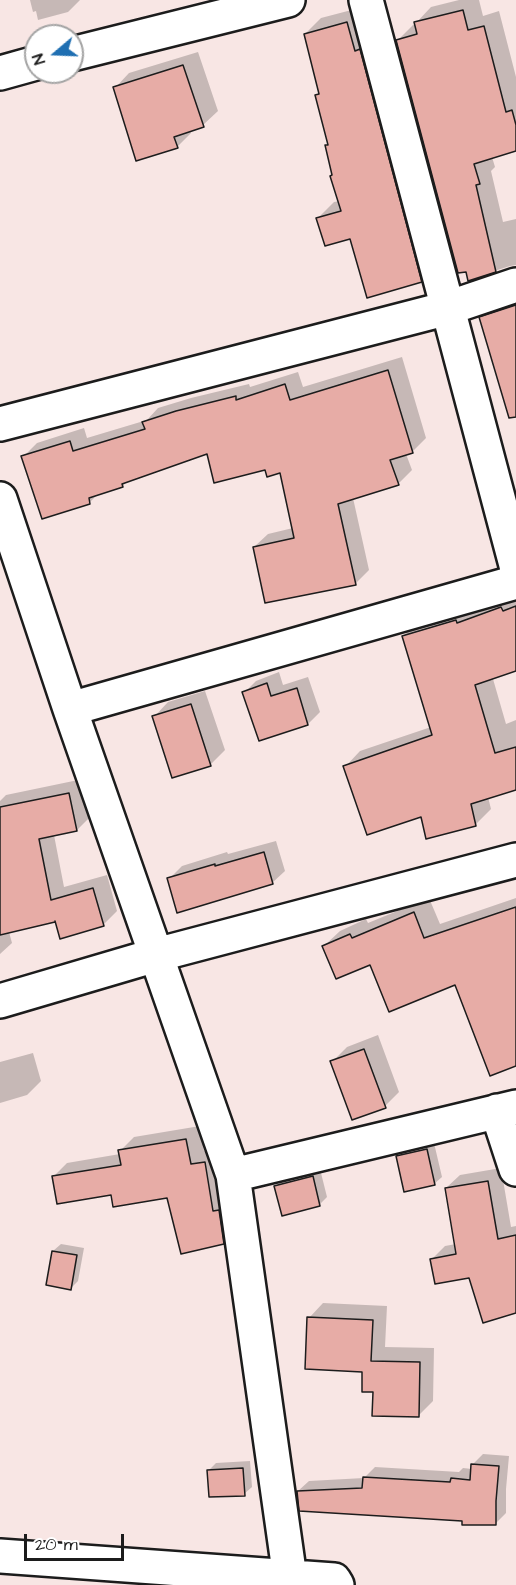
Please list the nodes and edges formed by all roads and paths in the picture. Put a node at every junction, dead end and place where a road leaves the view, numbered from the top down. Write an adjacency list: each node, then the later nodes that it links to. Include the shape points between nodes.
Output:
1 (288, 0): 3 (street)
2 (366, 0): 7 (street)
3 (84, 51)
4 (24, 66): 5 (street)
5 (0, 73)
6 (516, 285): 7 (street)
7 (448, 308): 8 (street); 10 (street)
8 (0, 424)
9 (0, 499): 12 (street)
10 (516, 565)
11 (516, 582): 12 (street)
12 (70, 709): 14 (street)
13 (516, 860): 14 (street)
14 (156, 955): 15 (street); 18 (street)
15 (0, 1001)
16 (506, 1109): 17 (street); 18 (street)
17 (516, 1169)
18 (232, 1175): 20 (street)
19 (0, 1556): 20 (street)
20 (290, 1578): 21 (street, via 334,1580)
21 (337, 1585)

